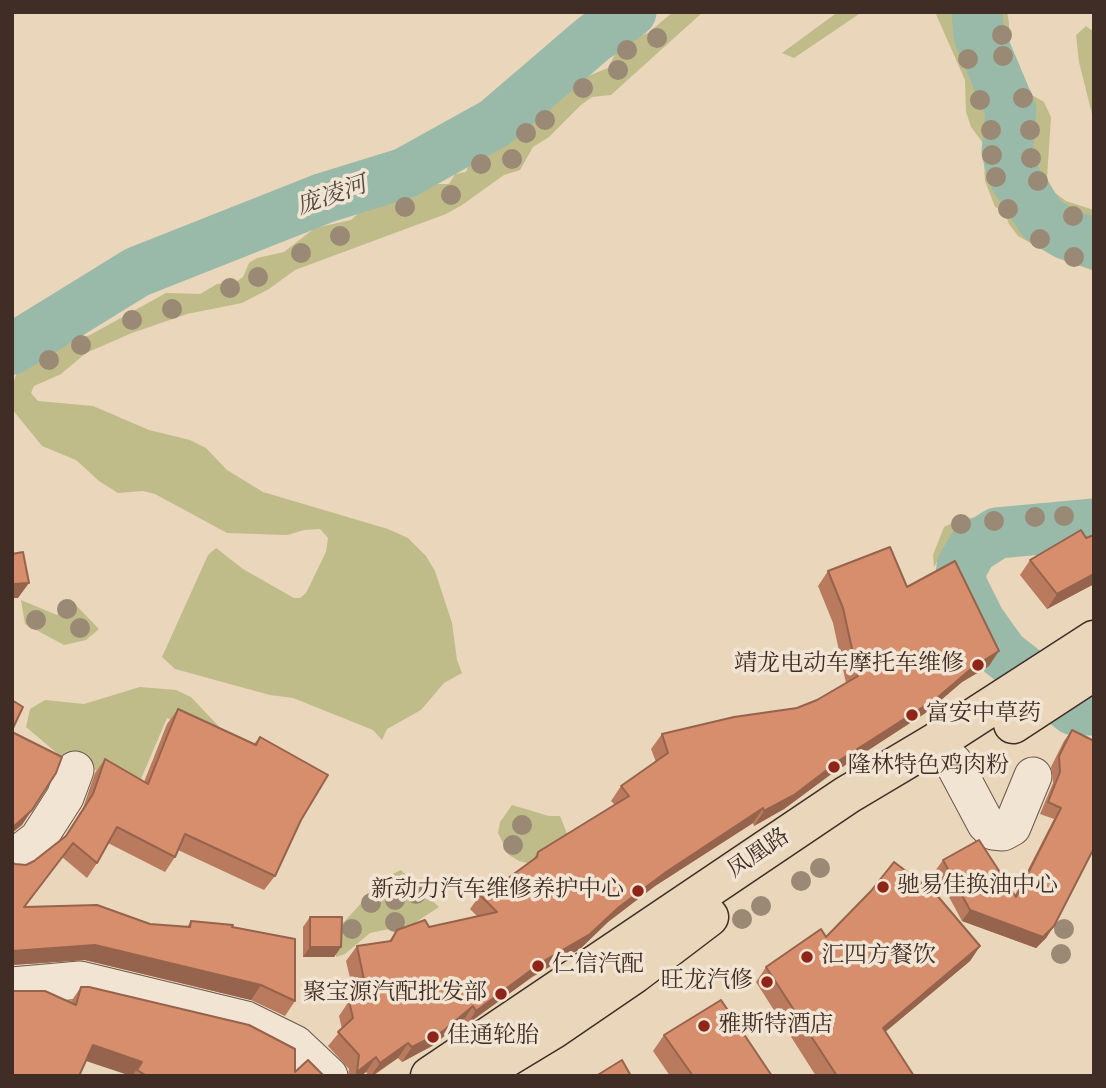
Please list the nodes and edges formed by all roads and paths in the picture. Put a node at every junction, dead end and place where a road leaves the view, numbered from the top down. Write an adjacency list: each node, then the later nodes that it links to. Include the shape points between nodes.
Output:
1 (1086, 661): 2 (main road, 凤凰路)
2 (1011, 710): 3 (main road, 凤凰路); 9 (main road, 凤凰路, via 847,795)
3 (953, 762): 5 (lane, via 993,831 1012,827); 10 (main road, 凤凰路, via 862,814 703,920 573,1016)
4 (75, 770): 6 (lane, via 65,797 38,839)
5 (1033, 776)
6 (12, 859)
7 (12, 986): 8 (lane, via 80,980 246,1020 295,1044)
8 (329, 1076)
9 (430, 1076)
10 (476, 1076)

